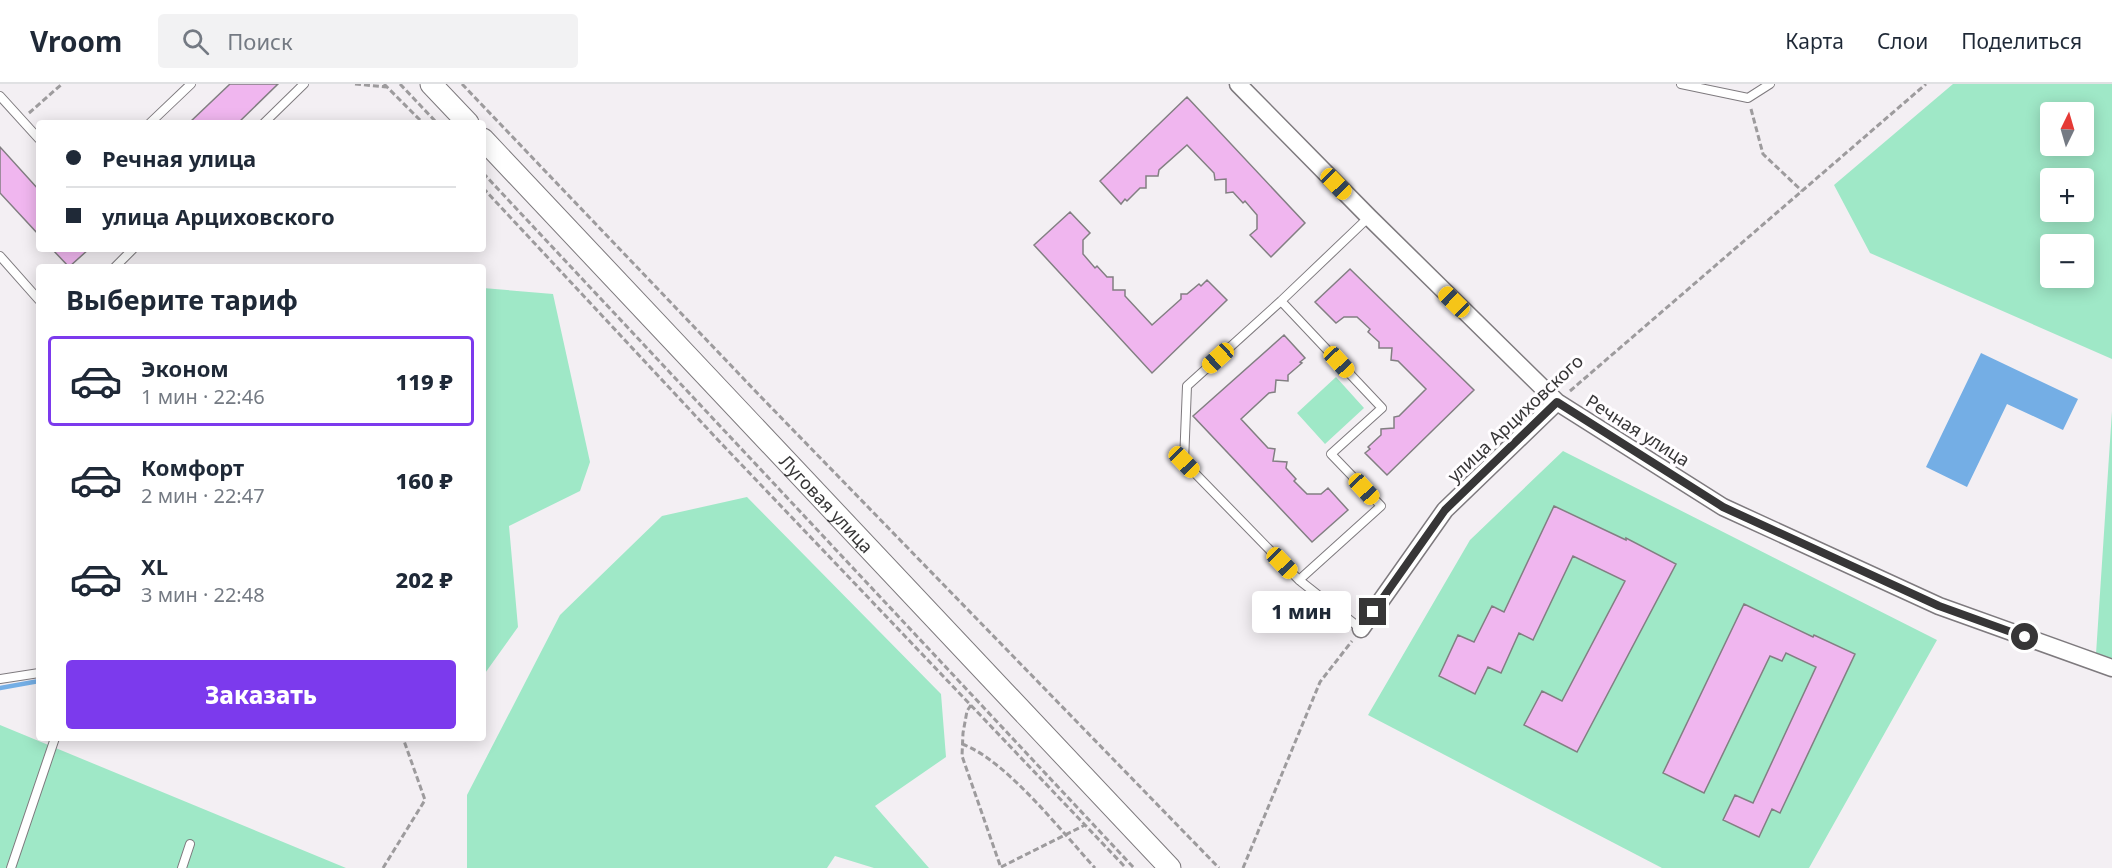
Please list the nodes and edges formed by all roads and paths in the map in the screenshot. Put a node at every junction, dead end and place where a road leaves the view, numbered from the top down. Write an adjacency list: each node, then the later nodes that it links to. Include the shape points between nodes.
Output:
1 (62, 84): 15 (path)
2 (191, 84): 16 (lane)
3 (304, 84): 17 (lane)
4 (356, 84): 12 (path)
5 (400, 84): 19 (path)
6 (431, 84): 20 (street)
7 (462, 84): 53 (path)
8 (1238, 84): 26 (street, Речная улица)
9 (1681, 84): 14 (lane)
10 (1770, 84): 14 (lane)
11 (1926, 84): 25 (path, улица Арциховского)
12 (386, 85): 18 (path)
13 (0, 96): 15 (lane)
14 (1748, 98): 25 (path, via 1763,154)
15 (22, 120): 21 (lane)
16 (153, 120)
17 (267, 120)
18 (420, 120)
19 (434, 120)
20 (465, 120)
21 (36, 136)
22 (486, 142): 52 (street, Луговая улица)
23 (486, 176): 51 (path)
24 (486, 191): 38 (path)
25 (1803, 191): 32 (path, улица Арциховского)
26 (1369, 218): 31 (lane); 32 (street, Речная улица)
27 (130, 252): 29 (lane)
28 (0, 256): 30 (lane)
29 (118, 264)
30 (36, 297)
31 (1281, 301): 33 (lane, via 1187,386 1184,462); 33 (lane, via 1382,408 1331,454 1381,506)
32 (1557, 402): 34 (street, улица Арциховского, via 1445,510); 35 (street, Речная улица, via 1723,507 1939,606)
33 (1299, 580): 34 (lane)
34 (1362, 629): 54 (path, via 1320,682)
35 (2112, 668)
36 (36, 674): 37 (lane)
37 (0, 680)
38 (971, 705): 41 (path); 42 (path)
39 (54, 741): 45 (lane)
40 (404, 741): 47 (path, via 425,800)
41 (962, 744): 43 (path, via 984,754 1002,769); 48 (path, via 965,767)
42 (1085, 825): 43 (path); 50 (path)
43 (1065, 835): 48 (path); 49 (path)
44 (190, 844): 46 (lane)
45 (11, 868)
46 (182, 868)
47 (383, 868)
48 (1000, 868)
49 (1095, 868)
50 (1126, 868)
51 (1134, 868)
52 (1170, 868)
53 (1219, 868)
54 (1243, 868)

